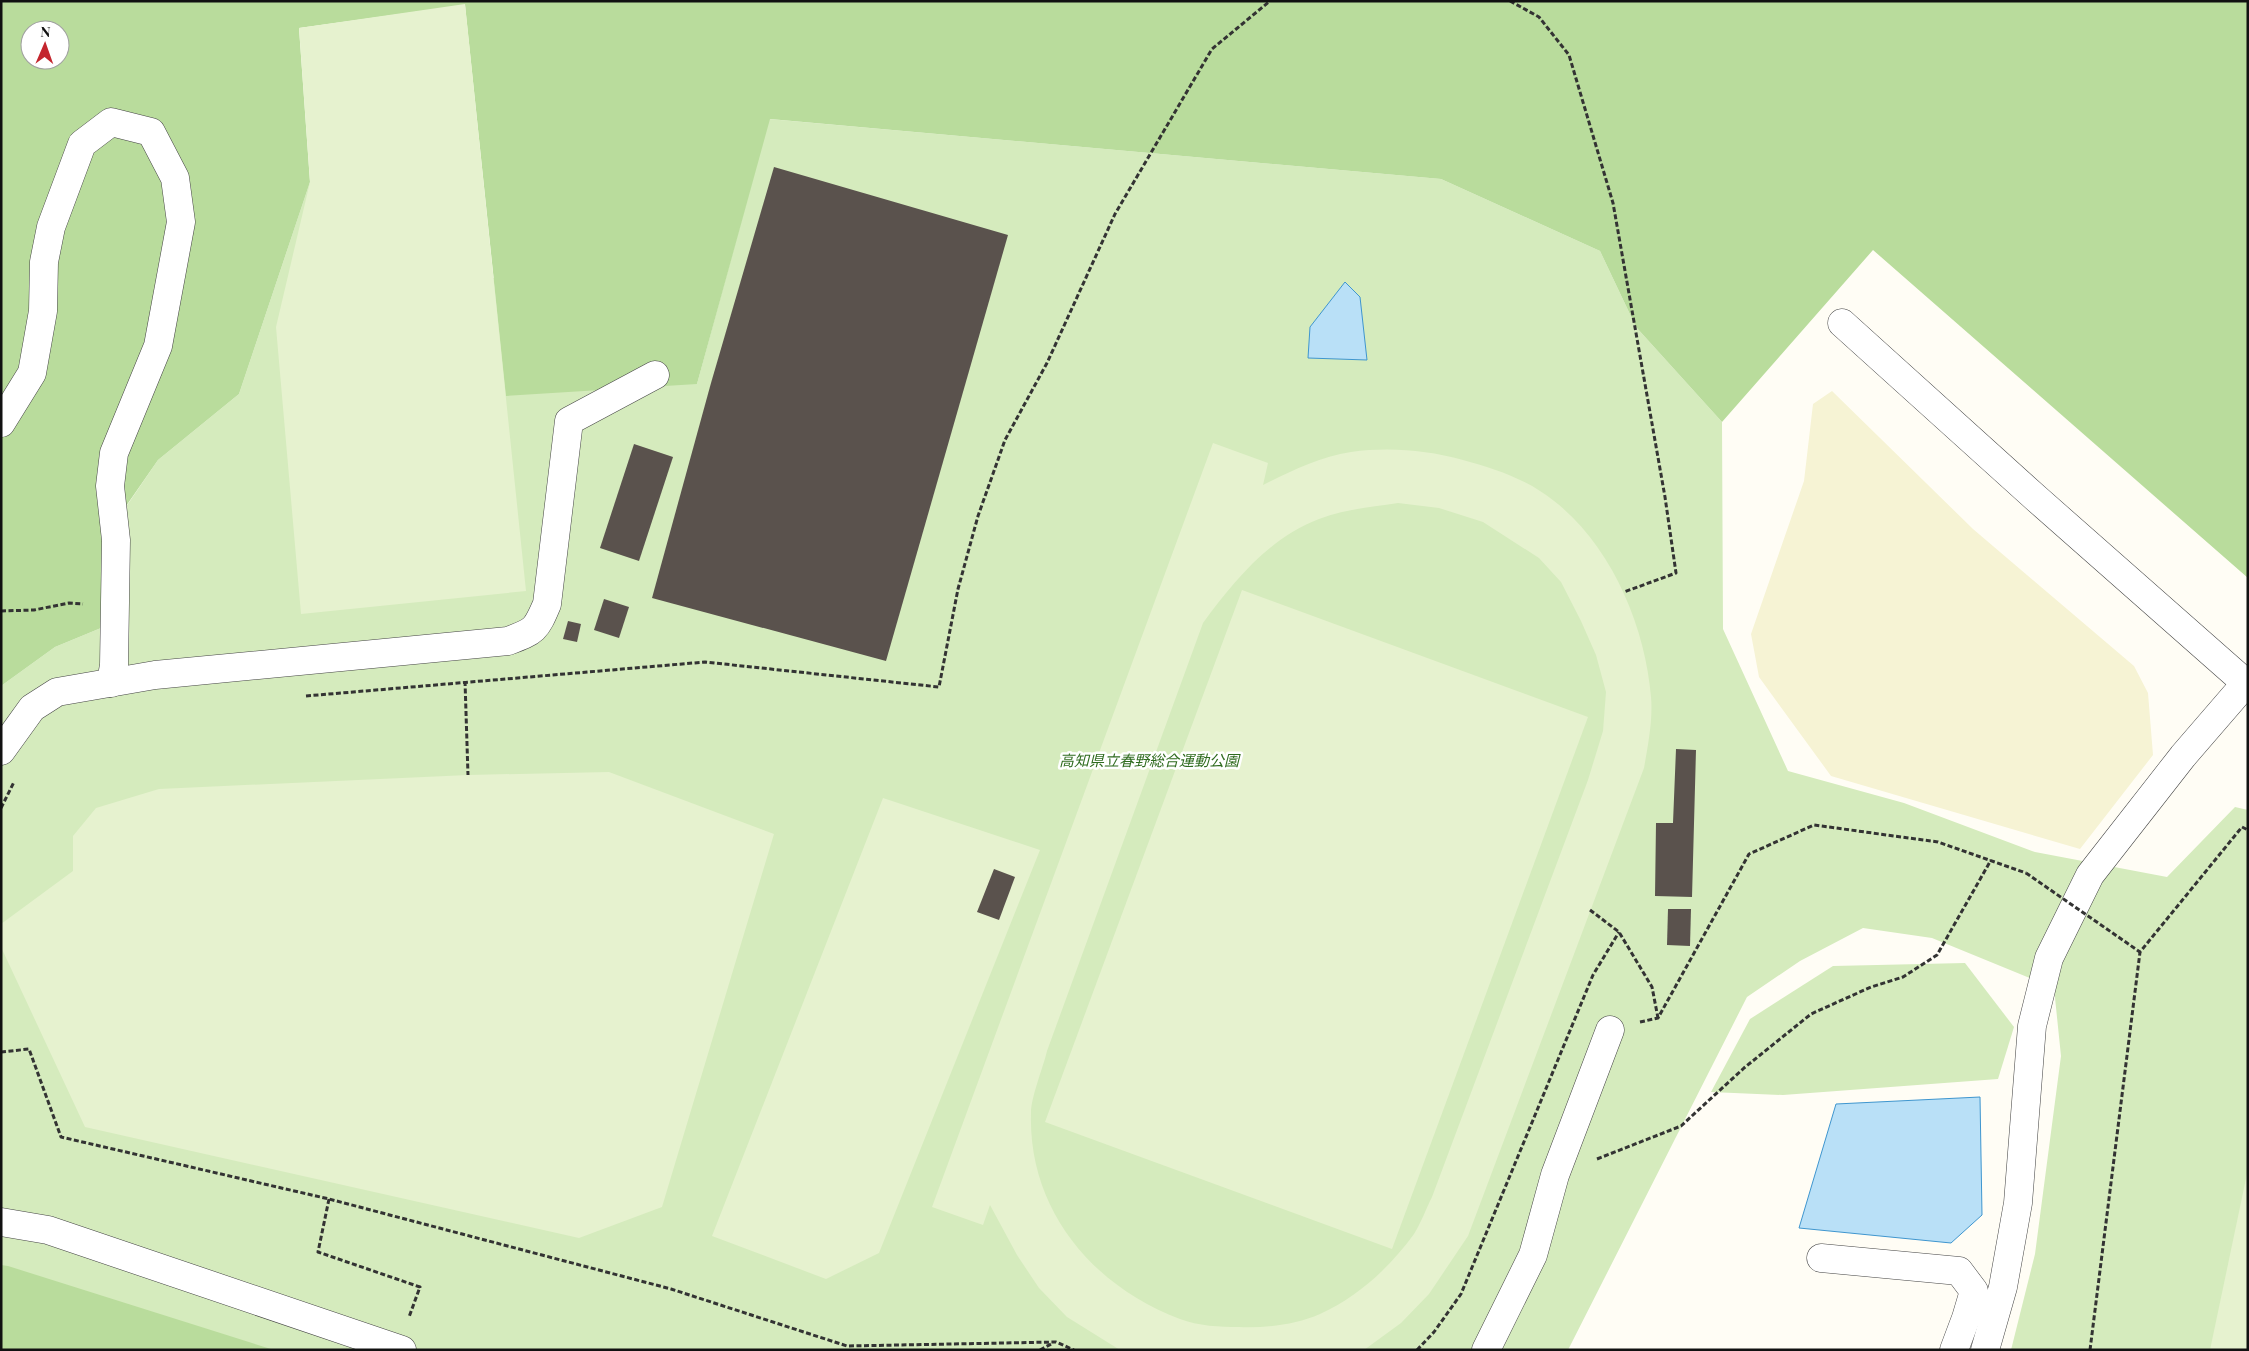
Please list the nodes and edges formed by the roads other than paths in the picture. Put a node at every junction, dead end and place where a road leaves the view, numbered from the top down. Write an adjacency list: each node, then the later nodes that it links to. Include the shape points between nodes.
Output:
1 (1842, 322): 5 (street)
2 (655, 375): 4 (street, via 569,421 547,604 538,626 508,641 155,675)
3 (1, 423): 4 (street, via 32,373 43,311 44,262 51,227 82,144 111,122 151,132 175,178 181,222 158,346 114,454 110,486 116,540)
4 (111, 683): 6 (street, via 57,692 32,708)
5 (2247, 684): 13 (street, via 2183,756 2090,875 2049,958 2032,1026 2018,1203 2003,1287)
6 (1, 751)
7 (1610, 1030): 11 (street, via 1554,1175 1534,1255)
8 (1, 1222): 10 (street, via 48,1230)
9 (1821, 1258): 12 (street, via 1959,1272 1974,1291)
10 (400, 1349)
11 (1486, 1350)
12 (1954, 1350)
13 (1985, 1350)

